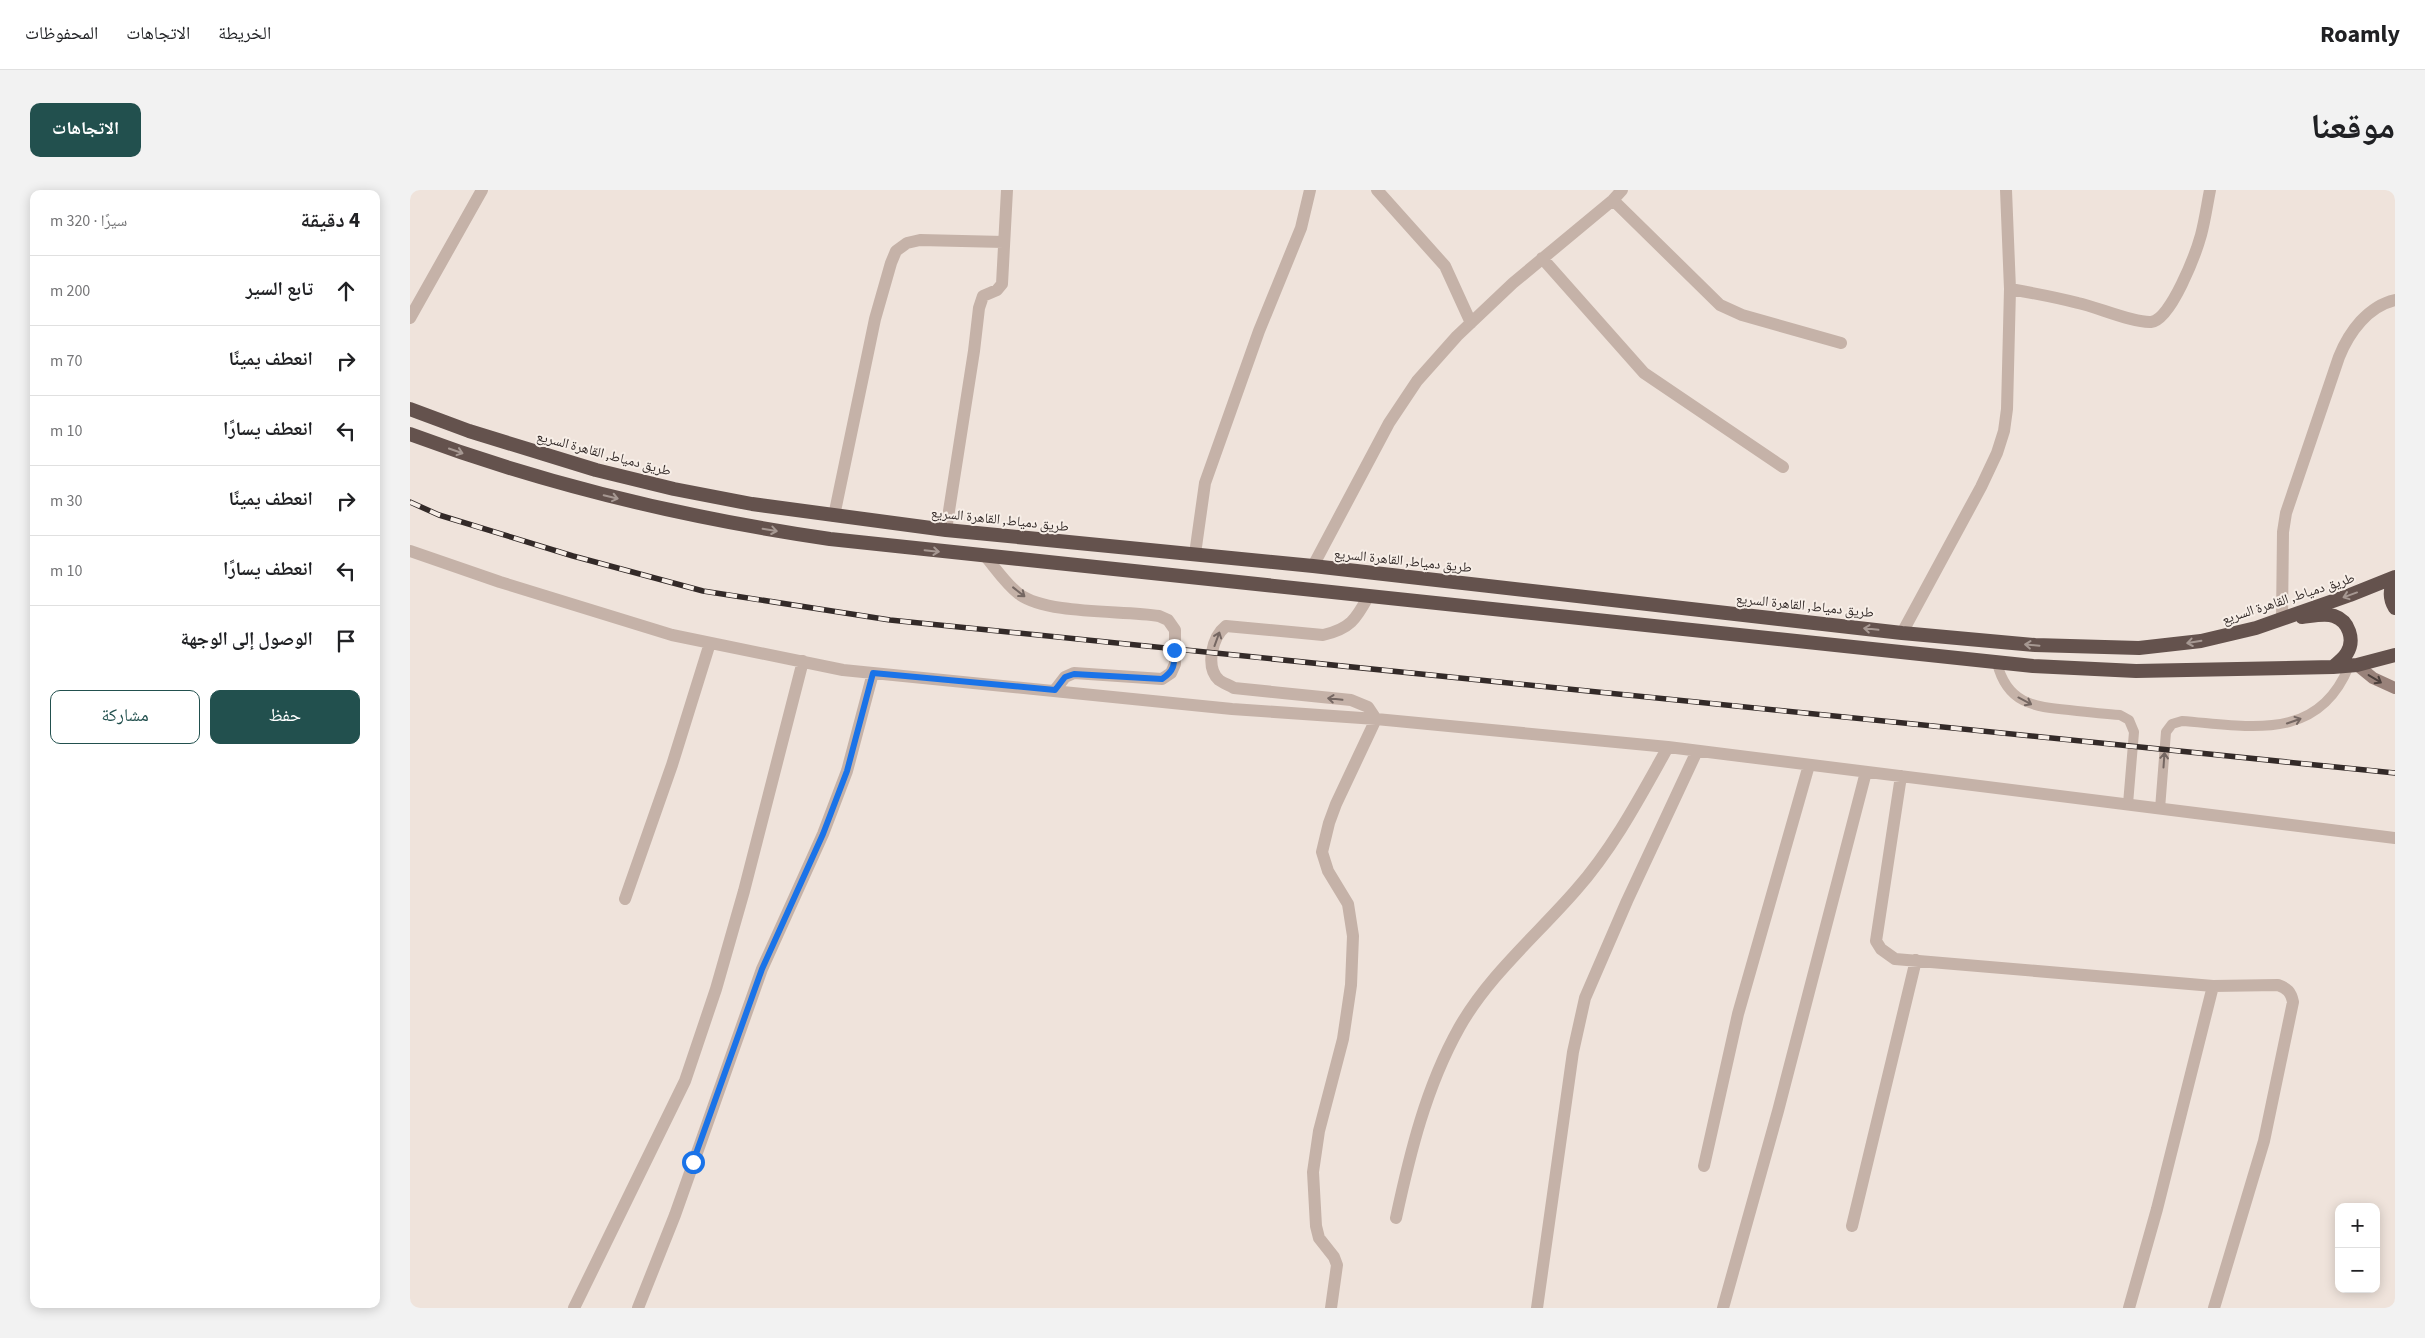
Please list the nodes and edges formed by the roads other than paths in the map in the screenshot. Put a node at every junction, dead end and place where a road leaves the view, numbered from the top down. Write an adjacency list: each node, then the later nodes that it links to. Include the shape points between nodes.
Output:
1 (482, 190): 13 (street)
2 (1007, 190): 9 (street)
3 (1310, 190): 22 (street, via 1301,228 1259,331 1205,483)
4 (1376, 190): 14 (street, via 1446,266)
5 (1622, 190): 8 (street)
6 (2006, 190): 11 (street)
7 (2210, 190): 11 (street, via 2201,236 2189,268 2170,305 2158,320 2137,320 2078,303)
8 (1613, 200): 10 (street); 15 (street, via 1720,305 1742,315)
9 (1004, 242): 19 (street, via 920,240 907,243 896,251 875,319); 20 (street, via 1002,284 983,296 978,308)
10 (1542, 258): 14 (street); 18 (street, via 1644,373)
11 (2010, 289): 29 (street, via 2004,431 1980,487)
12 (2395, 300): 28 (street, via 2367,315 2350,334 2339,357 2286,513)
13 (410, 318)
14 (1471, 322): 24 (street, via 1416,381 1400,404)
15 (1841, 343)
16 (410, 409): 19 (highway, طريق دمياط, القاهرة السريع, via 469,431 596,470 674,489)
17 (410, 434): 23 (highway, one-way to 23, via 592,493 680,513 751,528)
18 (1783, 467)
19 (834, 516): 20 (highway, طريق دمياط, القاهرة السريع)
20 (946, 530): 22 (highway, طريق دمياط, القاهرة السريع)
21 (410, 551): 30 (street, via 672,635)
22 (1195, 554): 24 (highway, طريق دمياط, القاهرة السريع)
23 (986, 557): 26 (highway); 38 (street, one-way to 38, via 1009,584 1032,601 1053,606 1159,616 1173,625 1175,664 1171,673 1162,679 1074,674 1065,677)
24 (1313, 566): 29 (highway, طريق دمياط, القاهرة السريع, one-way to 24)
25 (2395, 579): 27 (highway, via 2390,591); 28 (highway, طريق دمياط, القاهرة السريع, one-way to 28)
26 (1368, 597): 33 (highway); 39 (street, one-way to 26, via 1368,707 1351,700 1234,688 1219,680 1212,669 1215,640 1218,632 1226,626 1323,635 1337,632 1356,619)
27 (2395, 608)
28 (2282, 619): 29 (highway, طريق دمياط, القاهرة السريع, one-way to 29, via 2201,641 2139,648 2036,646); 35 (highway, via 2334,616 2344,622 2350,632 2351,643 2347,653)
29 (1902, 633)
30 (710, 642): 32 (street); 48 (street, via 672,766)
31 (2395, 656): 34 (highway)
32 (802, 661): 36 (street); 54 (street, via 739,909 685,1081)
33 (1997, 663): 35 (highway, via 2136,671); 45 (lane, one-way to 45, via 2009,688 2030,704 2120,715 2129,720 2134,732)
34 (2353, 666): 35 (highway); 37 (main road, one-way to 37); 46 (lane, one-way to 34, via 2166,735 2170,726 2182,721 2263,728 2290,723 2304,718 2326,702)
35 (2333, 667)
36 (873, 673): 38 (street); 55 (street, via 847,771 823,834 762,969 675,1215)
37 (2395, 688)
38 (1055, 690): 39 (street, via 1232,709)
39 (1376, 718): 40 (street); 56 (street, via 1336,804 1322,852 1328,871 1348,904 1353,936 1345,1030 1319,1131 1313,1172 1316,1226 1337,1265)
40 (1668, 747): 41 (street); 52 (street, via 1604,855 1490,983 1459,1027 1437,1072 1424,1109)
41 (1697, 751): 42 (street); 57 (street, via 1586,998 1573,1052)
42 (1809, 764): 43 (street); 51 (street, via 1738,1014)
43 (1866, 772): 44 (street); 58 (street)
44 (1901, 776): 45 (street); 49 (street, via 1876,940 1895,959)
45 (2128, 804): 46 (street)
46 (2160, 809): 47 (street)
47 (2395, 838)
48 (624, 899)
49 (1916, 960): 50 (street); 53 (street)
50 (2213, 986): 59 (street); 60 (street, via 2278,985 2291,993 2293,1002 2264,1141)
51 (1704, 1166)
52 (1396, 1218)
53 (1852, 1226)
54 (574, 1308)
55 (638, 1308)
56 (1331, 1308)
57 (1538, 1308)
58 (1723, 1308)
59 (2129, 1308)
60 (2214, 1308)

